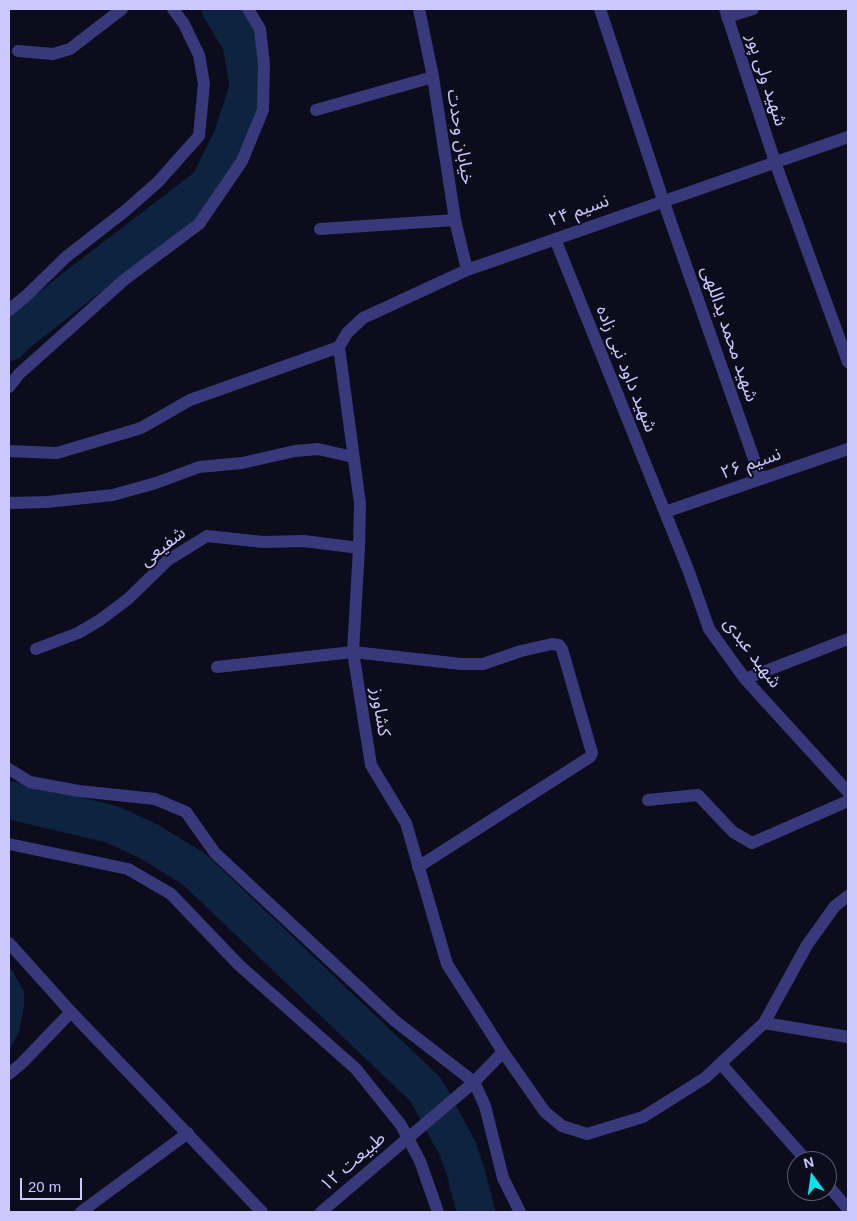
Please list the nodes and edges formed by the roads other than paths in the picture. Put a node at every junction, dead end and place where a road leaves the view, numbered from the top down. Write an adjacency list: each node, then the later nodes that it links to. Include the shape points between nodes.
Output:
1 (122, 9): 8 (street, via 70,49 53,54)
2 (173, 9): 18 (street, via 199,55 204,84 199,136 158,182 66,257)
3 (248, 9): 21 (street, via 260,29 264,64 263,110 242,161 199,224 124,280 19,374)
4 (418, 9): 9 (street, خیابان وحدت)
5 (600, 9): 13 (street, شهید محمد یداللهی)
6 (753, 9): 7 (street)
7 (726, 13): 12 (street, شهید ولی پور)
8 (18, 51)
9 (433, 77): 10 (street); 14 (street, خیابان وحدت)
10 (316, 110)
11 (848, 136): 12 (street, نسیم ۲۴)
12 (775, 162): 13 (street, نسیم ۲۴); 20 (street, شهید ولی پور)
13 (663, 200): 16 (street, نسیم ۲۴); 25 (street, شهید محمد یداللهی)
14 (456, 220): 15 (street); 17 (street, خیابان وحدت)
15 (320, 229)
16 (554, 239): 17 (street, نسیم ۲۴); 27 (street, شهید داود نبی زاده)
17 (467, 270): 19 (street, نسیم ۲۴, via 363,318 347,333)
18 (9, 310)
19 (339, 347): 23 (street, via 190,400 141,428 57,453); 24 (street, کشاورز)
20 (848, 362)
21 (9, 387)
22 (848, 448): 25 (street, نسیم ۲۶)
23 (9, 450)
24 (353, 456): 26 (street, via 318,449 295,451 242,463 199,468 113,495); 28 (street, کشاورز, via 360,504)
25 (761, 479): 27 (street, نسیم ۲۶)
26 (9, 503)
27 (665, 512): 33 (street, شهید عبدی, via 709,629)
28 (359, 548): 30 (street, شفیعی, via 304,541 263,542 207,536 168,560 128,599 100,620 78,633); 31 (street, کشاورز)
29 (848, 639): 33 (street)
30 (36, 649)
31 (353, 652): 32 (street); 39 (street, کشاورز, via 371,765 406,823); 39 (street, via 483,664 552,644 559,644 562,648 592,753 590,757)
32 (217, 667)
33 (745, 679): 35 (street, شهید عبدی)
34 (9, 769): 48 (street, via 30,782 154,799 186,812 215,853 396,1021)
35 (848, 792)
36 (648, 800): 37 (street, via 698,795 734,832 752,843)
37 (848, 801)
38 (9, 844): 50 (street, via 128,869 171,894 239,965 356,1069)
39 (418, 867): 45 (street, کشاورز, via 447,964)
40 (848, 896): 43 (street, کشاورز, via 835,906 807,945)
41 (9, 943): 42 (street)
42 (72, 1012): 47 (street); 49 (street)
43 (764, 1023): 44 (street); 46 (street, کشاورز)
44 (848, 1037)
45 (503, 1052): 46 (street, کشاورز, via 545,1112 562,1126 587,1134 643,1117 705,1078); 48 (street, طبیعت ۱۲)
46 (721, 1064): 51 (street)
47 (9, 1074)
48 (474, 1082): 50 (street, طبیعت ۱۲); 58 (street, via 486,1106 503,1178)
49 (188, 1133): 54 (street); 55 (street)
50 (408, 1138): 56 (street, طبیعت ۱۲); 57 (street)
51 (798, 1151)
52 (837, 1196): 53 (street)
53 (848, 1209)
54 (81, 1212)
55 (262, 1212)
56 (320, 1212)
57 (438, 1212)
58 (520, 1212)

